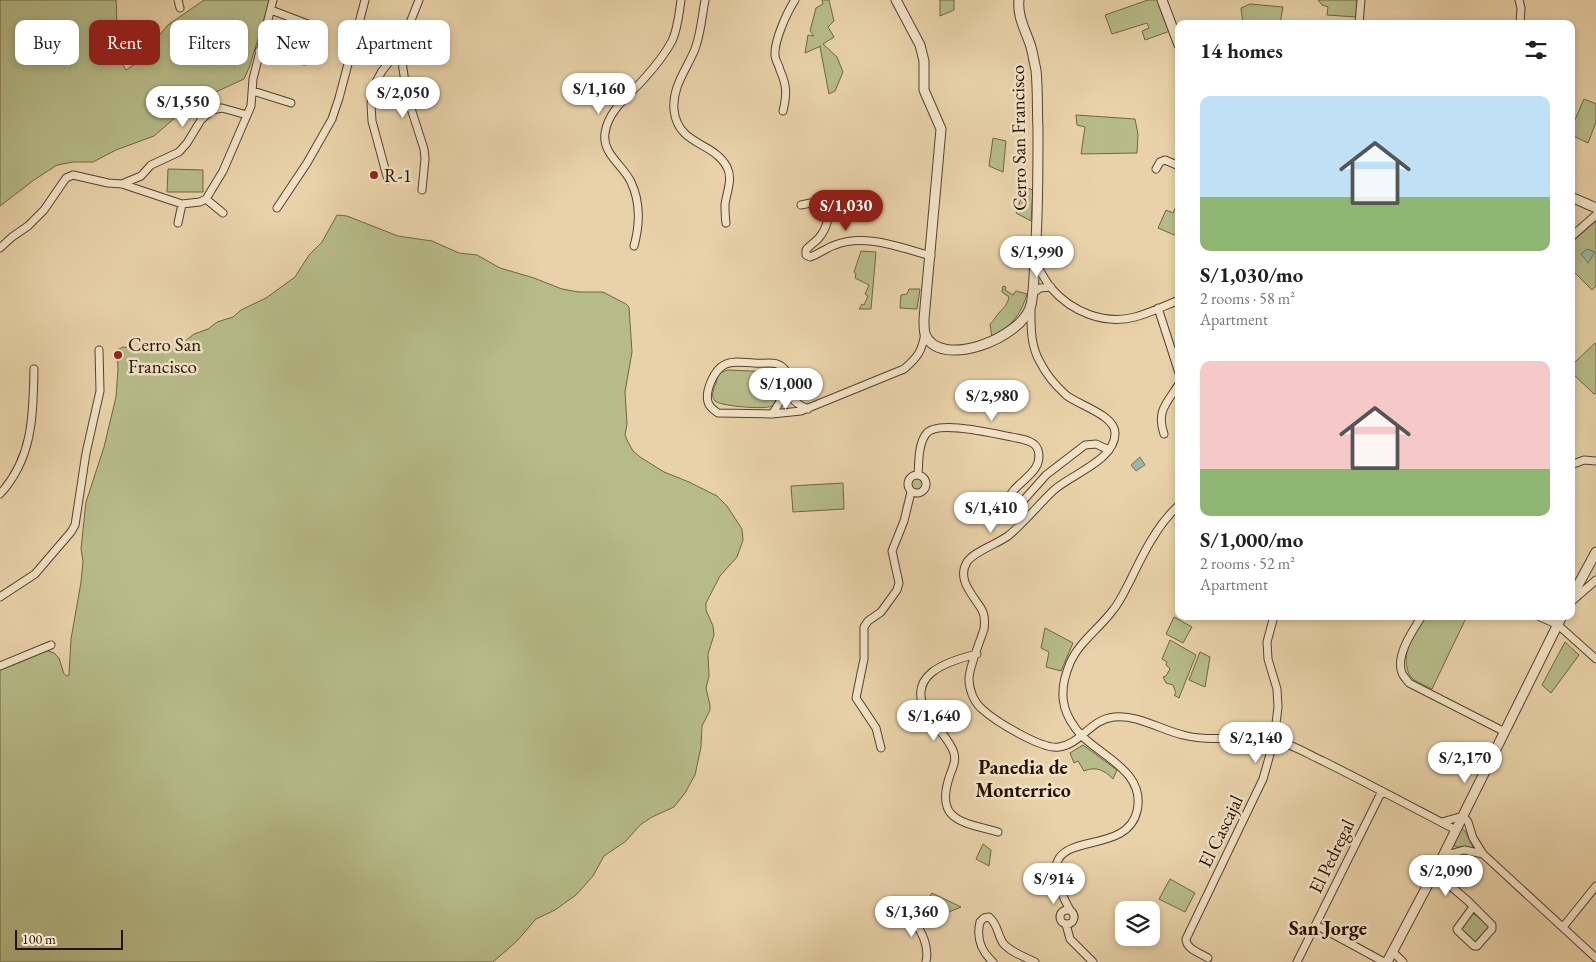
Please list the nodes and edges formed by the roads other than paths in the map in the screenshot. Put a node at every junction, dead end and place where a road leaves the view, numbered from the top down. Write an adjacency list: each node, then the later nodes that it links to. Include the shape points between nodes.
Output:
1 (274, 0): 13 (street)
2 (365, 0): 36 (street, via 332,119)
3 (419, 0): 16 (street)
4 (681, 0): 43 (street, via 673,39 656,64 616,109 605,133 606,148 631,181 637,200 639,222)
5 (705, 0): 41 (street, via 696,48 677,86 674,109 683,132 727,167 730,186)
6 (795, 0): 25 (street, via 776,46 775,57 786,83)
7 (896, 0): 45 (street, via 920,45 924,61 924,90 941,129)
8 (1019, 0): 46 (street, Cerro San Francisco, via 1022,24 1031,48 1037,92 1038,196)
9 (1162, 0): 19 (street)
10 (1360, 0): 17 (street)
11 (1525, 0): 12 (street)
12 (1520, 4): 18 (street)
13 (271, 10): 14 (street); 15 (street)
14 (268, 20)
15 (297, 20)
16 (411, 20)
17 (1359, 20)
18 (1520, 20)
19 (1175, 34)
20 (258, 56): 23 (street)
21 (387, 65): 29 (street, via 376,82 371,104 372,121)
22 (402, 65): 31 (street, via 407,96 424,149)
23 (253, 91): 24 (street); 26 (street)
24 (291, 104)
25 (783, 111)
26 (247, 115): 30 (street, via 222,108 212,110 179,152 150,165 141,176); 32 (street, via 223,171)
27 (1175, 164): 28 (street, via 1165,160)
28 (1156, 169)
29 (388, 180)
30 (122, 184): 34 (street); 44 (street, via 74,175 66,178 44,210)
31 (422, 190)
32 (206, 199): 34 (street); 38 (street)
33 (1575, 199): 37 (street)
34 (182, 204): 40 (street)
35 (801, 205): 45 (street, via 820,201 829,209 824,230 806,250 810,257 835,245 860,240)
36 (278, 208)
37 (1596, 208)
38 (223, 213)
39 (1596, 215): 42 (street)
40 (178, 223)
41 (726, 223)
42 (1575, 233)
43 (634, 246)
44 (0, 248)
45 (931, 256): 52 (street)
46 (1034, 262): 47 (street); 48 (street, Cerro San Francisco)
47 (1051, 287): 48 (street, via 1040,288); 51 (street, via 1072,307 1101,318 1117,320)
48 (1032, 294): 50 (street, Cerro San Francisco)
49 (1175, 302): 51 (street)
50 (1030, 306): 52 (street, via 1020,323 1009,333 978,347 948,349 930,341); 61 (street, Cerro San Francisco, via 1032,336 1039,361 1064,393 1114,426 1116,433)
51 (1158, 308): 54 (street)
52 (925, 333): 58 (street, via 922,349 904,369)
53 (99, 350): 71 (street, via 100,391 86,452 75,525 35,574)
54 (1175, 361)
55 (34, 369): 66 (street, via 27,447 18,471)
56 (786, 388): 58 (street, via 791,399); 59 (street); 59 (street, via 788,378 777,364 734,363 724,364 718,370 708,389 708,402 718,412)
57 (1175, 390): 60 (street, via 1161,413)
58 (808, 409): 59 (street)
59 (772, 414)
60 (1164, 434)
61 (1109, 450): 64 (street, via 1096,444 1085,445 1046,475 1017,505 1008,501 1036,466 1038,450 1034,444 982,431 939,427 924,437); 77 (street, via 1084,471 1055,488 1007,537 966,562 966,585 985,622)
62 (1596, 461): 63 (street)
63 (1575, 463)
64 (918, 475): 65 (street, via 908,481); 65 (street, via 925,480 925,489 920,493)
65 (911, 492): 83 (street, via 892,551 900,583 881,612 868,621 863,632 864,659 856,698 876,728)
66 (0, 494)
67 (1175, 509): 81 (street, via 1147,547 1114,610 1070,661 1064,680 1063,702)
68 (1596, 552): 70 (street)
69 (1596, 580): 72 (street)
70 (1575, 592)
71 (0, 597)
72 (1575, 597)
73 (1273, 620): 82 (street, El Cascajal, via 1267,642 1268,659 1277,689)
74 (1419, 620): 80 (street, via 1408,638 1401,660 1401,672 1409,683)
75 (1560, 620): 78 (street); 80 (street)
76 (50, 646): 79 (street)
77 (977, 654): 81 (street, via 969,680 970,691 982,710 1010,729 1045,746 1069,745); 88 (street, via 950,661 931,672 924,682 922,701 926,713 952,747 955,756 944,798 946,808 961,821)
78 (1596, 659)
79 (0, 666)
80 (1505, 732): 85 (street)
81 (1082, 736): 82 (street, via 1102,720 1114,717 1128,718 1183,736); 93 (street, via 1130,777 1136,789 1137,811 1134,821 1115,836 1062,854 1056,875)
82 (1274, 740): 84 (street); 102 (street, El Cascajal, via 1263,779 1186,939 1188,947)
83 (881, 748)
84 (1382, 791): 86 (street); 99 (street, El Pedregal)
85 (1463, 816): 86 (street); 87 (street); 89 (street)
86 (1442, 822): 87 (street)
87 (1456, 830): 90 (street)
88 (998, 832)
89 (1483, 854): 90 (street, via 1464,850); 100 (street)
90 (1443, 856): 91 (street)
91 (1434, 872): 94 (street); 101 (street)
92 (1596, 886): 100 (street)
93 (1063, 896): 95 (street); 97 (street)
94 (1473, 907): 94 (street, via 1492,927 1477,946 1457,929)
95 (1070, 910): 97 (street); 98 (street, via 1075,919)
96 (910, 913): 104 (street, via 924,937)
97 (1062, 913): 98 (street, via 1060,920)
98 (1066, 924): 107 (street, via 1070,938)
99 (1316, 925): 108 (street, El Pedregal); 109 (street)
100 (1563, 927): 103 (street)
101 (1393, 952): 109 (street); 110 (street)
102 (1208, 958)
103 (1596, 958)
104 (926, 962)
105 (993, 962): 106 (street, via 981,949 980,943 980,922 989,917 1004,945)
106 (1035, 962)
107 (1093, 962)
108 (1297, 962)
109 (1386, 962)
110 (1403, 962)

